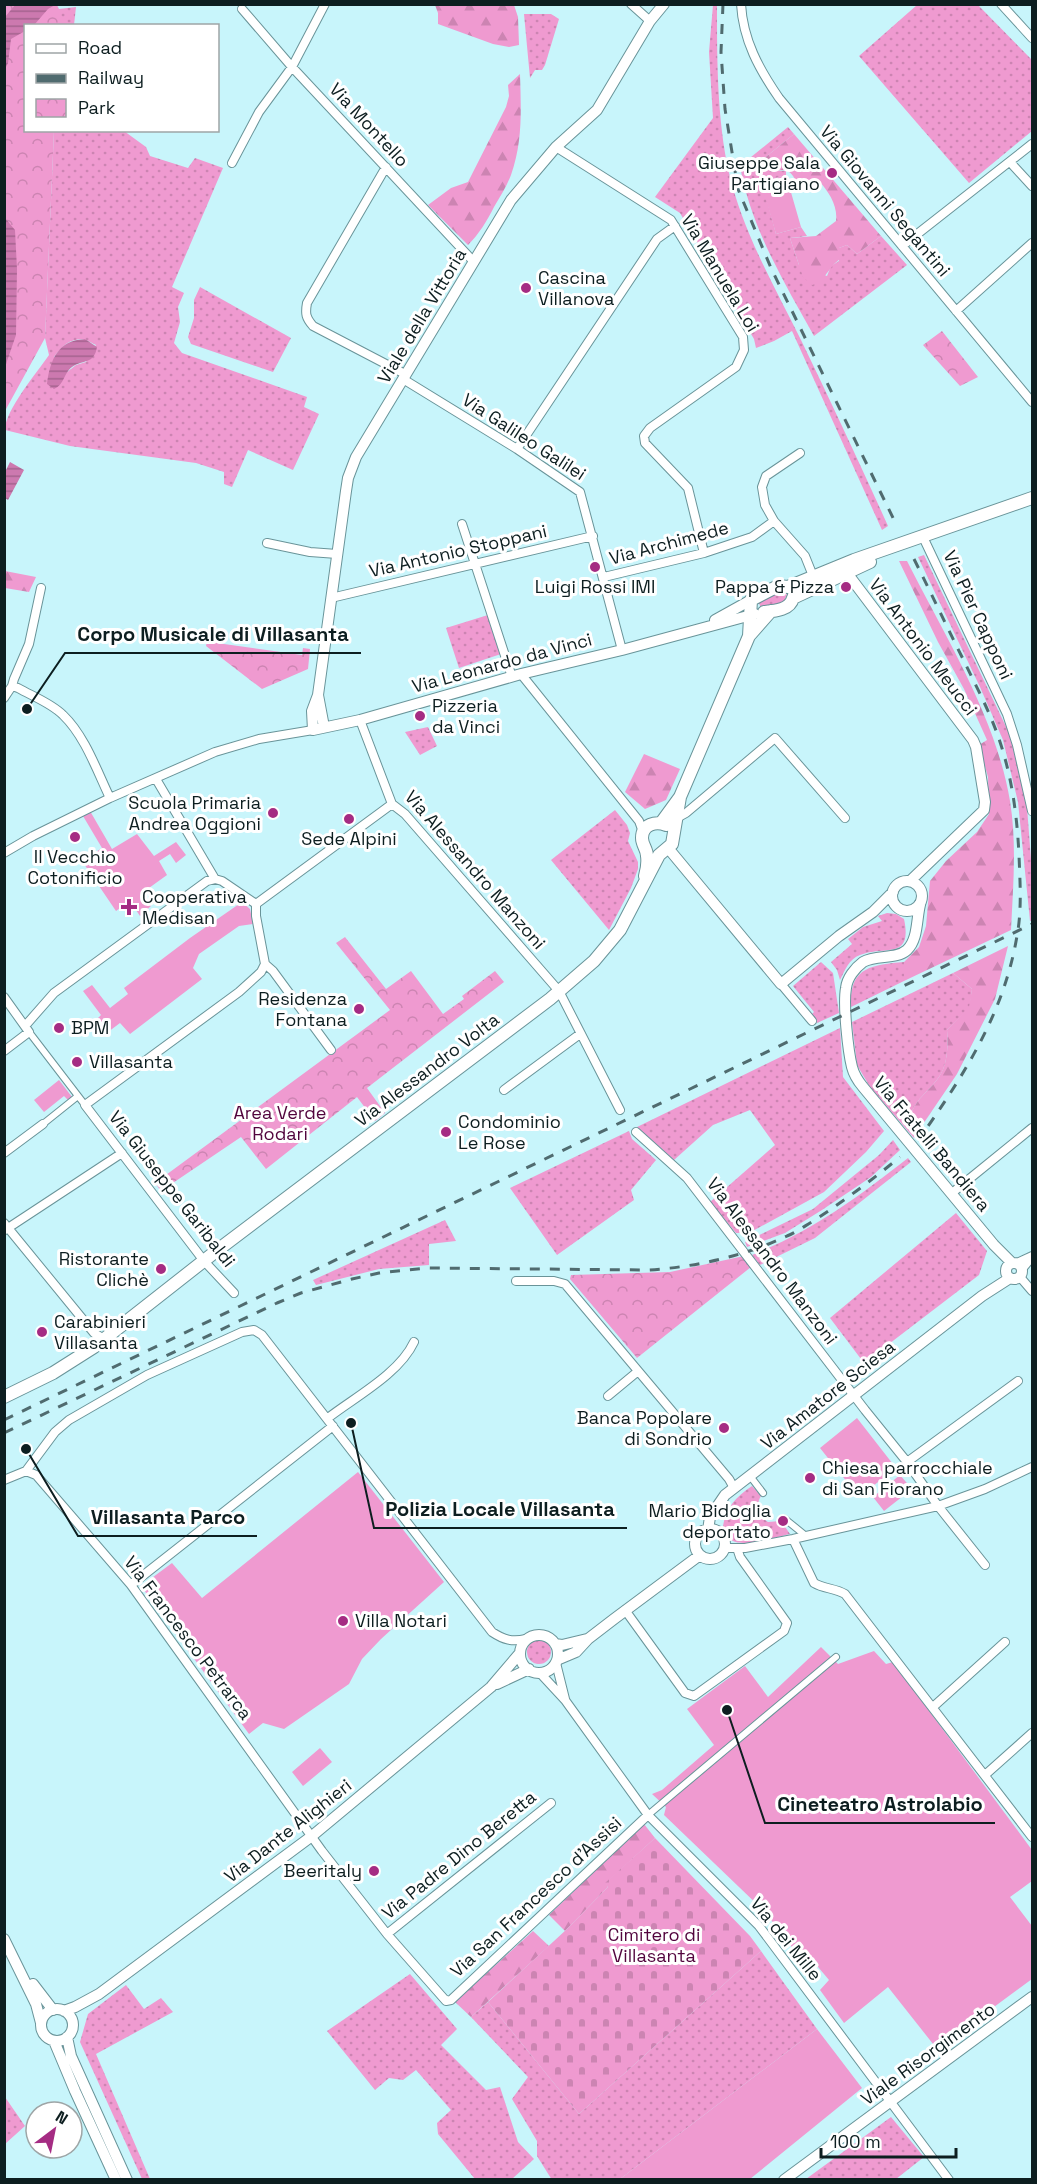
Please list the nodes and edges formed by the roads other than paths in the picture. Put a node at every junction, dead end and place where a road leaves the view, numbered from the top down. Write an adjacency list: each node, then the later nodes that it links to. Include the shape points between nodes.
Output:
1 (325, 4): 9 (street)
2 (631, 4): 7 (street)
3 (664, 4): 7 (street, Viale della Vittoria)
4 (741, 4): 18 (street, Via Giovanni Segantini, via 747,38 772,89)
5 (1001, 4): 8 (street)
6 (242, 9): 9 (street, Via Montello)
7 (650, 21): 11 (street, Viale della Vittoria, via 597,110)
8 (1032, 38)
9 (292, 67): 13 (street, via 259,112); 14 (street, Via Montello)
10 (1032, 144): 12 (street)
11 (556, 147): 16 (street, Via Manuela Loi, via 664,215); 19 (street, Viale della Vittoria, via 511,200)
12 (1010, 162): 15 (street); 18 (street)
13 (232, 163)
14 (386, 167): 19 (street, Via Montello); 21 (street, Via Galileo Galilei, via 307,303 306,318 313,326)
15 (1032, 186)
16 (675, 226): 23 (street, via 657,239); 33 (street, Via Manuela Loi, via 743,337 744,350 736,367 644,436 645,443 688,488)
17 (1032, 243): 20 (street)
18 (902, 246): 20 (street, Via Giovanni Segantini)
19 (474, 262): 21 (street, Viale della Vittoria)
20 (956, 311): 22 (street, Via Giovanni Segantini)
21 (404, 376): 23 (street, Via Galileo Galilei); 34 (street, Viale della Vittoria, via 352,466)
22 (1032, 402)
23 (518, 449): 30 (street, Via Galileo Galilei, via 580,492)
24 (800, 453): 28 (street, via 763,482 765,505)
25 (1032, 493): 27 (main road)
26 (1032, 498): 27 (main road)
27 (1008, 506): 31 (main road)
28 (774, 520): 33 (street, Via Archimede, via 752,537); 38 (street, via 805,556)
29 (462, 524): 35 (street)
30 (593, 536): 35 (street, Via Antonio Stoppani); 37 (street, Via Galileo Galilei)
31 (920, 538): 36 (main road); 38 (main road); 53 (street, Via Pier Capponi, via 1007,714)
32 (267, 543): 34 (street)
33 (704, 553): 37 (street, Via Archimede)
34 (337, 554): 41 (street, Viale della Vittoria)
35 (476, 562): 41 (street, Via Antonio Stoppani); 47 (street)
36 (847, 573): 38 (main road); 67 (street, Via Antonio Meucci, via 976,747 984,810)
37 (604, 577): 46 (street, Via Galileo Galilei)
38 (815, 581): 40 (main road)
39 (41, 588): 48 (street, via 29,644)
40 (790, 593): 42 (main road, via 778,586); 43 (main road, via 791,603)
41 (331, 598): 51 (street, Viale della Vittoria, via 318,695)
42 (752, 610): 43 (main road); 44 (street, Via Leonardo da Vinci); 44 (street, Via Leonardo da Vinci); 45 (main road, Via Alessandro Volta)
43 (771, 611): 45 (main road, Via Alessandro Volta)
44 (699, 628): 46 (street, Via Leonardo da Vinci)
45 (749, 636): 54 (main road, Via Alessandro Volta)
46 (622, 650): 47 (street, Via Leonardo da Vinci)
47 (516, 676): 50 (street, Via Leonardo da Vinci); 62 (street, via 639,821)
48 (12, 686): 49 (street); 55 (street, via 62,713 82,740)
49 (4, 698)
50 (360, 720): 51 (street, Via Leonardo da Vinci); 57 (street, Via Alessandro Manzoni)
51 (318, 729): 52 (street, via 259,739 206,756)
52 (156, 779): 55 (street); 66 (street)
53 (1031, 794): 58 (street, Via Pier Capponi)
54 (681, 795): 56 (street); 59 (main road, Via Alessandro Volta); 61 (main road, Via Alessandro Volta)
55 (110, 798): 65 (street)
56 (700, 801): 59 (street); 60 (street, via 775,738)
57 (392, 804): 71 (street); 77 (street, Via Alessandro Manzoni, via 405,814)
58 (1032, 811)
59 (677, 818): 63 (main road, Via Alessandro Volta)
60 (845, 818)
61 (662, 823): 62 (main road, Via Alessandro Volta, via 650,825); 63 (main road, via 669,828)
62 (643, 832): 64 (main road, Via Alessandro Volta)
63 (667, 846): 64 (main road, via 653,852); 68 (main road, Via Alessandro Volta); 76 (street)
64 (646, 848): 68 (main road, Via Alessandro Volta)
65 (4, 854)
66 (215, 879): 71 (street); 80 (street, via 54,993)
67 (910, 881): 69 (street, via 898,884); 70 (street, via 921,889)
68 (644, 883): 77 (main road, Via Alessandro Volta, via 626,921 608,946)
69 (892, 892): 72 (street); 73 (street)
70 (921, 901): 72 (street, via 912,910); 74 (street, Via Fratelli Bandiera)
71 (256, 904): 75 (street)
72 (899, 908): 73 (street); 74 (street)
73 (873, 912): 76 (street)
74 (915, 925): 93 (street, Via Fratelli Bandiera, via 913,942 907,950 868,959 848,981 845,1000 852,1065 863,1088)
75 (265, 964): 82 (street); 86 (street, via 238,992)
76 (781, 984): 79 (street)
77 (559, 991): 81 (street, Via Alessandro Manzoni); 96 (main road, Via Alessandro Volta)
78 (4, 997): 80 (street)
79 (812, 1021)
80 (27, 1029): 83 (street); 85 (street)
81 (580, 1034): 84 (street); 87 (street, Via Alessandro Manzoni)
82 (331, 1050)
83 (4, 1051)
84 (504, 1090)
85 (78, 1096): 86 (street); 88 (street)
86 (85, 1105): 92 (street, Via Giuseppe Garibaldi)
87 (620, 1110)
88 (43, 1124): 91 (street)
89 (1032, 1128): 93 (street)
90 (636, 1132): 106 (street, Via Alessandro Manzoni, via 687,1178)
91 (4, 1153)
92 (122, 1153): 94 (street); 96 (street, Via Giuseppe Garibaldi)
93 (952, 1193): 97 (street, Via Fratelli Bandiera)
94 (6, 1227): 101 (street, via 94,1333)
95 (1032, 1256): 97 (street, Via Amatore Sciesa)
96 (204, 1261): 100 (street, Via Giuseppe Garibaldi); 101 (main road, Via Alessandro Volta)
97 (1013, 1270): 99 (street, Via Fratelli Bandiera); 106 (street, Via Amatore Sciesa)
98 (516, 1281): 103 (street, via 565,1284)
99 (1032, 1291)
100 (234, 1293)
101 (104, 1339): 107 (main road, Via Alessandro Volta, via 66,1366)
102 (414, 1342): 108 (street, via 409,1354 393,1370)
103 (637, 1372): 105 (street); 114 (street)
104 (1017, 1381): 109 (street)
105 (608, 1396)
106 (854, 1396): 109 (street, Via Alessandro Manzoni); 112 (street, Via Amatore Sciesa)
107 (4, 1397)
108 (331, 1422): 111 (street, via 254,1330 147,1375 69,1420); 125 (street); 127 (street, via 492,1632 510,1641)
109 (907, 1462): 116 (street, Via Alessandro Manzoni)
110 (1032, 1467): 116 (street)
111 (26, 1471): 113 (street); 125 (street, Via Francesco Petrarca, via 36,1475)
112 (750, 1476): 114 (street, Via Amatore Sciesa); 115 (street)
113 (4, 1480)
114 (734, 1488): 118 (street, Via Amatore Sciesa, via 710,1517)
115 (763, 1493)
116 (938, 1506): 119 (street); 124 (street, Via Alessandro Manzoni)
117 (785, 1519): 119 (street)
118 (708, 1530): 121 (street, via 722,1535); 123 (street, via 696,1539)
119 (806, 1536): 120 (street)
120 (793, 1539): 122 (street); 138 (street, via 814,1583 845,1594)
121 (725, 1548): 122 (street); 123 (street, via 713,1559)
122 (737, 1548): 126 (street, via 786,1627 694,1696 685,1693)
123 (700, 1555): 126 (street)
124 (985, 1565)
125 (131, 1585): 143 (street, Via Francesco Petrarca)
126 (625, 1610): 128 (street)
127 (526, 1639): 130 (street, via 538,1634); 131 (street)
128 (588, 1639): 130 (street); 133 (street, via 576,1652)
129 (1005, 1642): 138 (street)
130 (555, 1644): 133 (street)
131 (520, 1653): 134 (street); 136 (street, Via Dante Alighieri)
132 (836, 1657): 142 (street)
133 (556, 1661): 135 (street, via 549,1670); 137 (street, Via dei Mille)
134 (529, 1670): 135 (street); 136 (street, Via Dante Alighieri)
135 (540, 1672): 137 (street, Via dei Mille)
136 (491, 1687): 143 (street, Via Dante Alighieri)
137 (565, 1700): 142 (street, Via dei Mille)
138 (933, 1707): 140 (street)
139 (1032, 1733): 140 (street)
140 (985, 1775): 144 (street)
141 (551, 1803): 145 (street, Via Padre Dino Beretta)
142 (648, 1815): 148 (street, Via San Francesco d'Assisi); 154 (street, Via dei Mille, via 759,1926)
143 (312, 1836): 145 (street, Via Francesco Petrarca); 146 (street, Via Dante Alighieri)
144 (1032, 1837)
145 (387, 1934): 148 (street, Via Francesco Petrarca)
146 (99, 1994): 149 (street, Via Dante Alighieri); 151 (street, Via Dante Alighieri)
147 (1032, 1997): 154 (street, Viale Risorgimento)
148 (446, 2001)
149 (58, 2011): 150 (street, via 46,2013); 150 (street, via 44,2000 4,1939 36,2004); 151 (street, via 69,2015)
150 (41, 2023): 153 (street, via 44,2035)
151 (72, 2025): 152 (street)
152 (67, 2037): 153 (street); 156 (street, via 71,2056)
153 (54, 2041): 155 (street)
154 (890, 2102): 157 (street, Viale Risorgimento); 158 (street, Via dei Mille)
155 (116, 2180)
156 (127, 2180)
157 (784, 2180)
158 (949, 2180)

